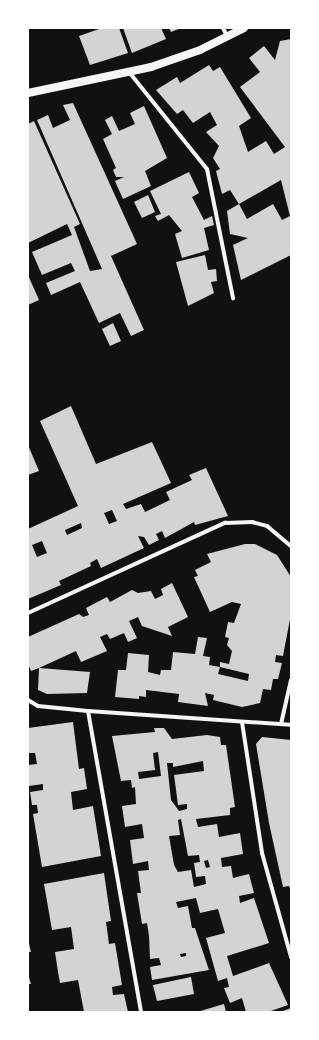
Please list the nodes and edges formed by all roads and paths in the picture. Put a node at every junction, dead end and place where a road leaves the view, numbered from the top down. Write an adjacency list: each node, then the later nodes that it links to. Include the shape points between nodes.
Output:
1 (223, 28): 3 (street)
2 (244, 28): 3 (main road)
3 (227, 37): 4 (main road, via 174,60)
4 (129, 72): 5 (main road); 6 (street, via 207,169)
5 (28, 93)
6 (233, 298)
7 (291, 546): 8 (street, via 267,526 252,522 225,523)
8 (28, 613)
9 (291, 680): 13 (street)
10 (28, 700): 11 (street, via 38,706)
11 (88, 711): 12 (street); 16 (street)
12 (242, 722): 13 (street); 15 (street, via 262,853)
13 (281, 724): 14 (street)
14 (291, 725)
15 (291, 958)
16 (141, 1012)

